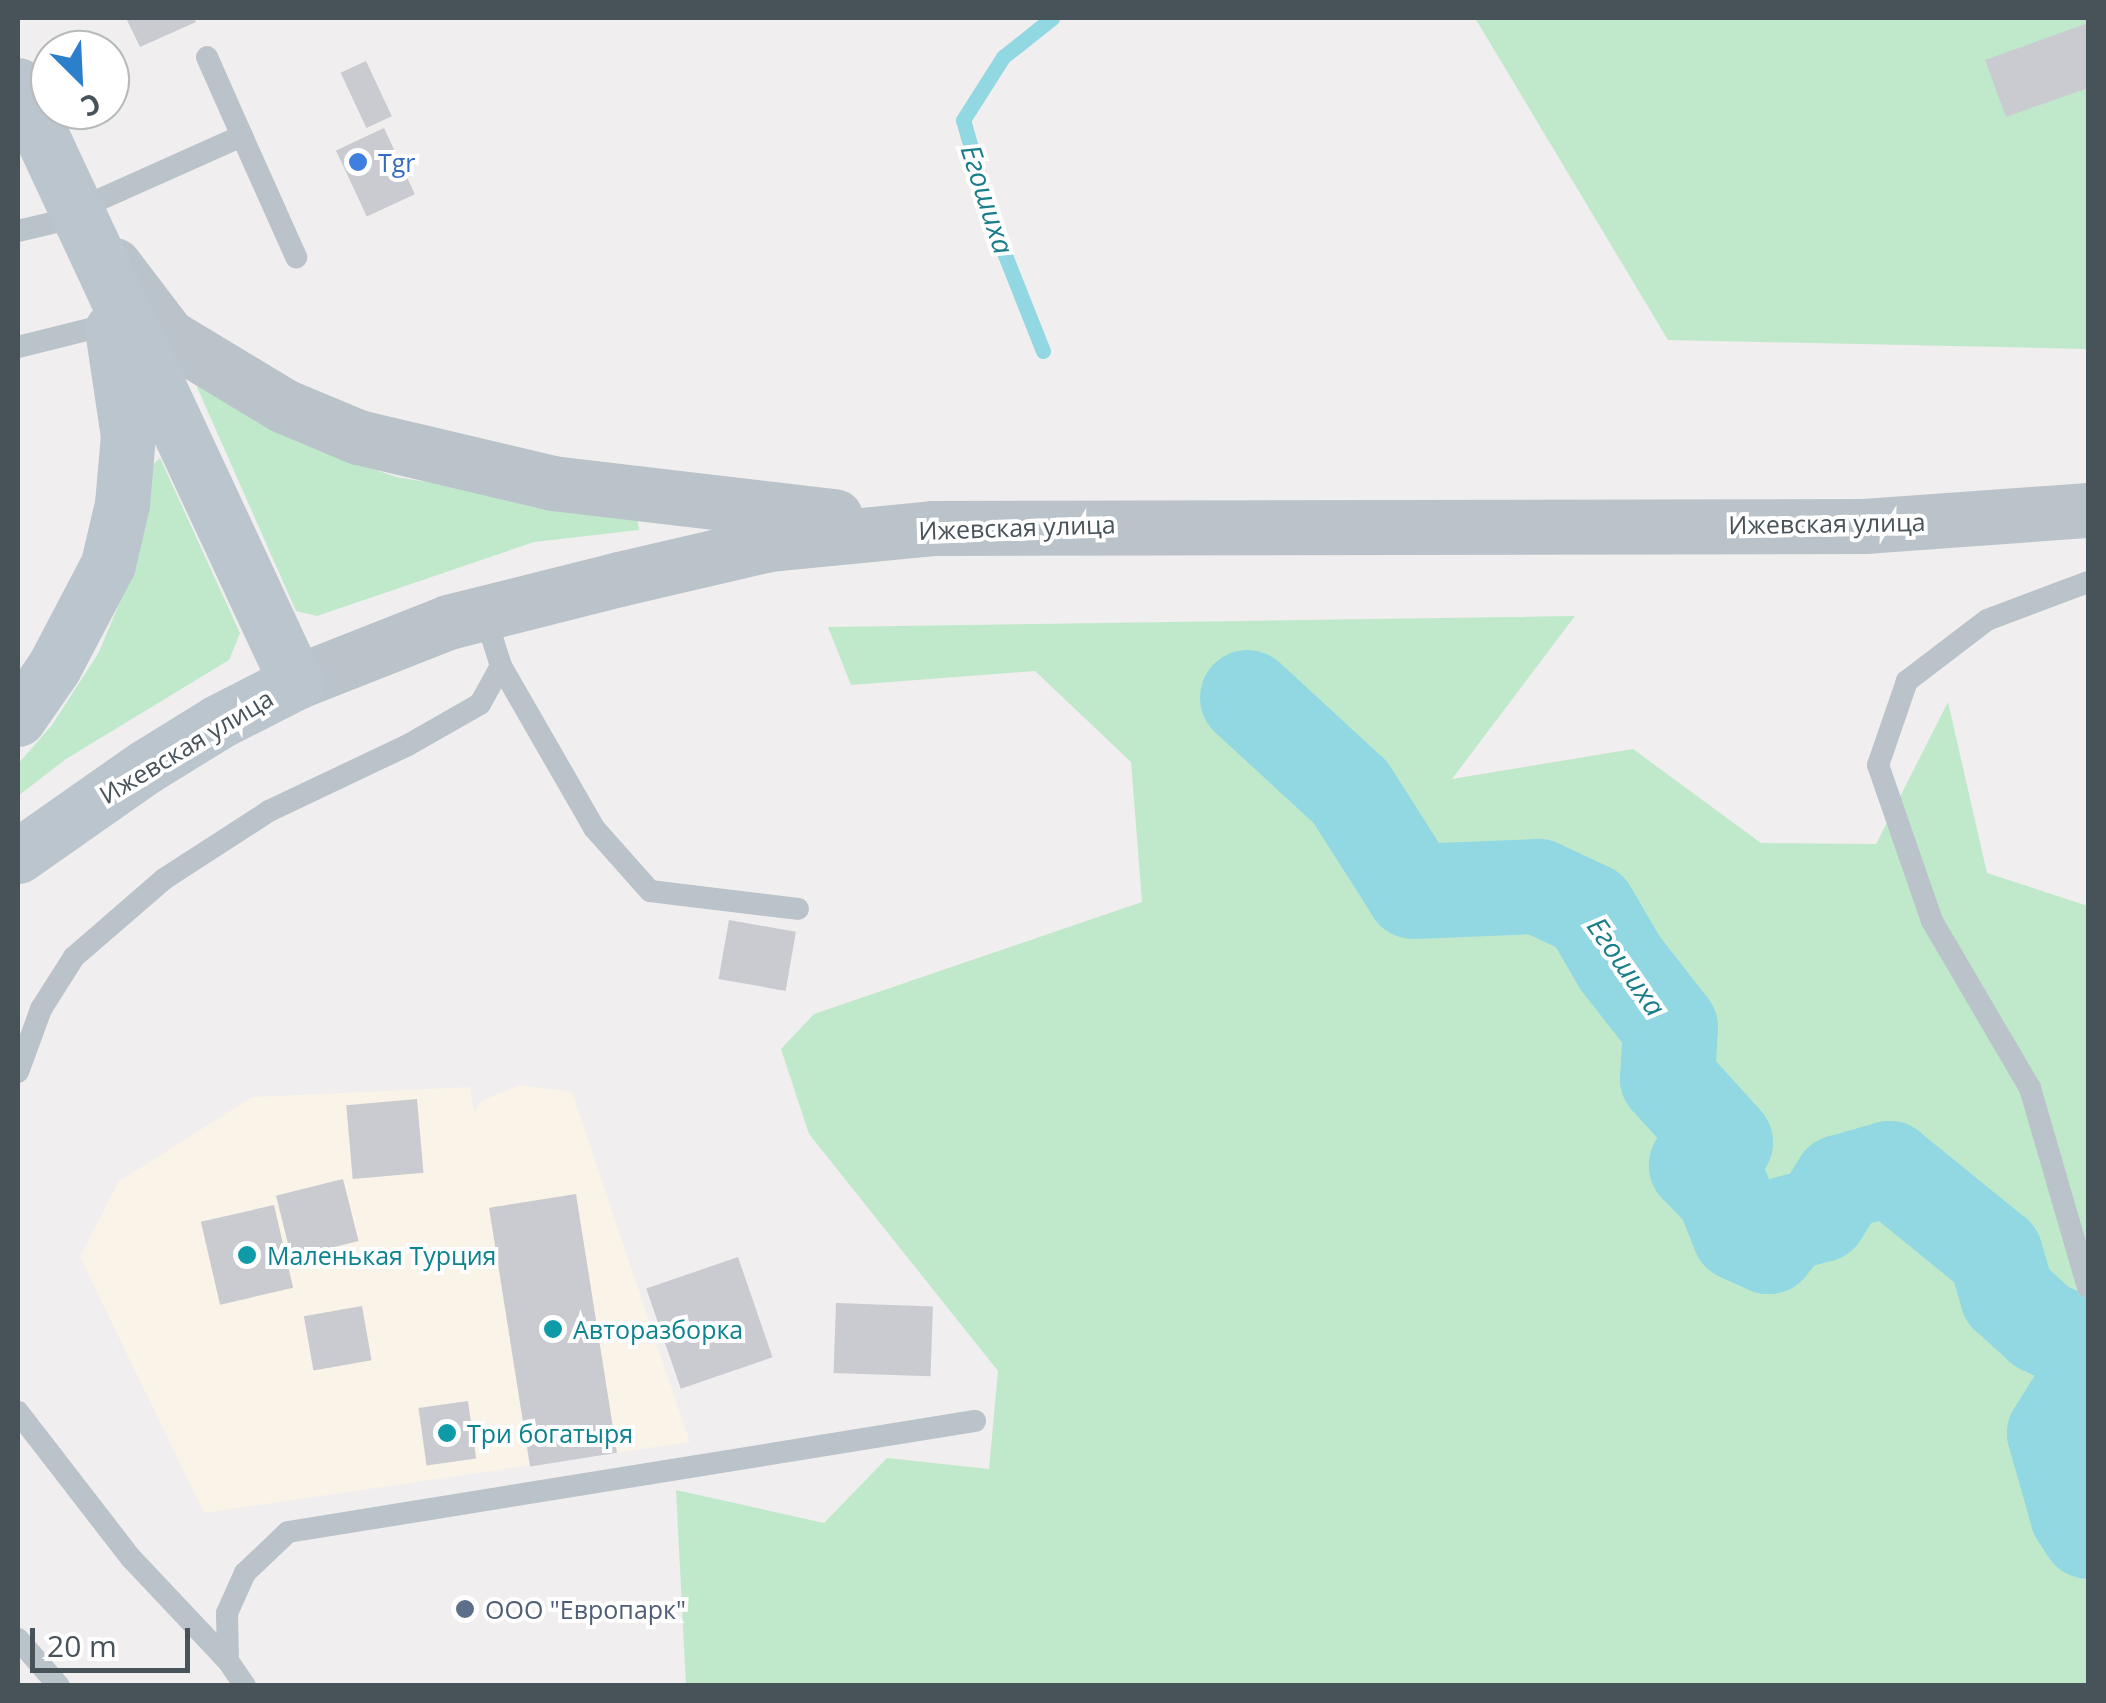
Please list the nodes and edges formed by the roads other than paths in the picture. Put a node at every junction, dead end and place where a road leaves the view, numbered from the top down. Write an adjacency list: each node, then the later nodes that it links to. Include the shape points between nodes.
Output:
1 (207, 56): 3 (lane)
2 (18, 84): 4 (main road)
3 (242, 136): 4 (lane); 6 (lane)
4 (76, 214): 5 (lane); 7 (main road); 10 (street, via 168,336 284,406 358,437 552,482); 14 (main road)
5 (18, 231)
6 (296, 258)
7 (110, 324): 8 (lane); 15 (main road, via 128,436 119,520 108,564 54,667)
8 (18, 347)
9 (2088, 510): 10 (street, Ижевская улица, via 1864,526)
10 (932, 528): 12 (street, Ижевская улица, via 770,544)
11 (2088, 582): 19 (lane, via 1987,620 1907,681 1878,764 1932,920 2030,1088)
12 (484, 612): 13 (lane); 14 (street, Ижевская улица)
13 (501, 666): 17 (lane, via 594,828 650,891); 18 (lane, via 480,704 269,812 164,880 74,957 41,1008)
14 (296, 682): 16 (main road, Ижевская улица, via 174,749)
15 (18, 719)
16 (18, 856)
17 (798, 909)
18 (18, 1072)
19 (2088, 1287)
20 (18, 1412): 23 (lane, via 130,1558)
21 (975, 1421): 23 (lane, via 288,1532 239,1586 227,1614)
22 (18, 1639): 24 (lane)
23 (228, 1661): 25 (lane)
24 (59, 1686)
25 (245, 1686)

